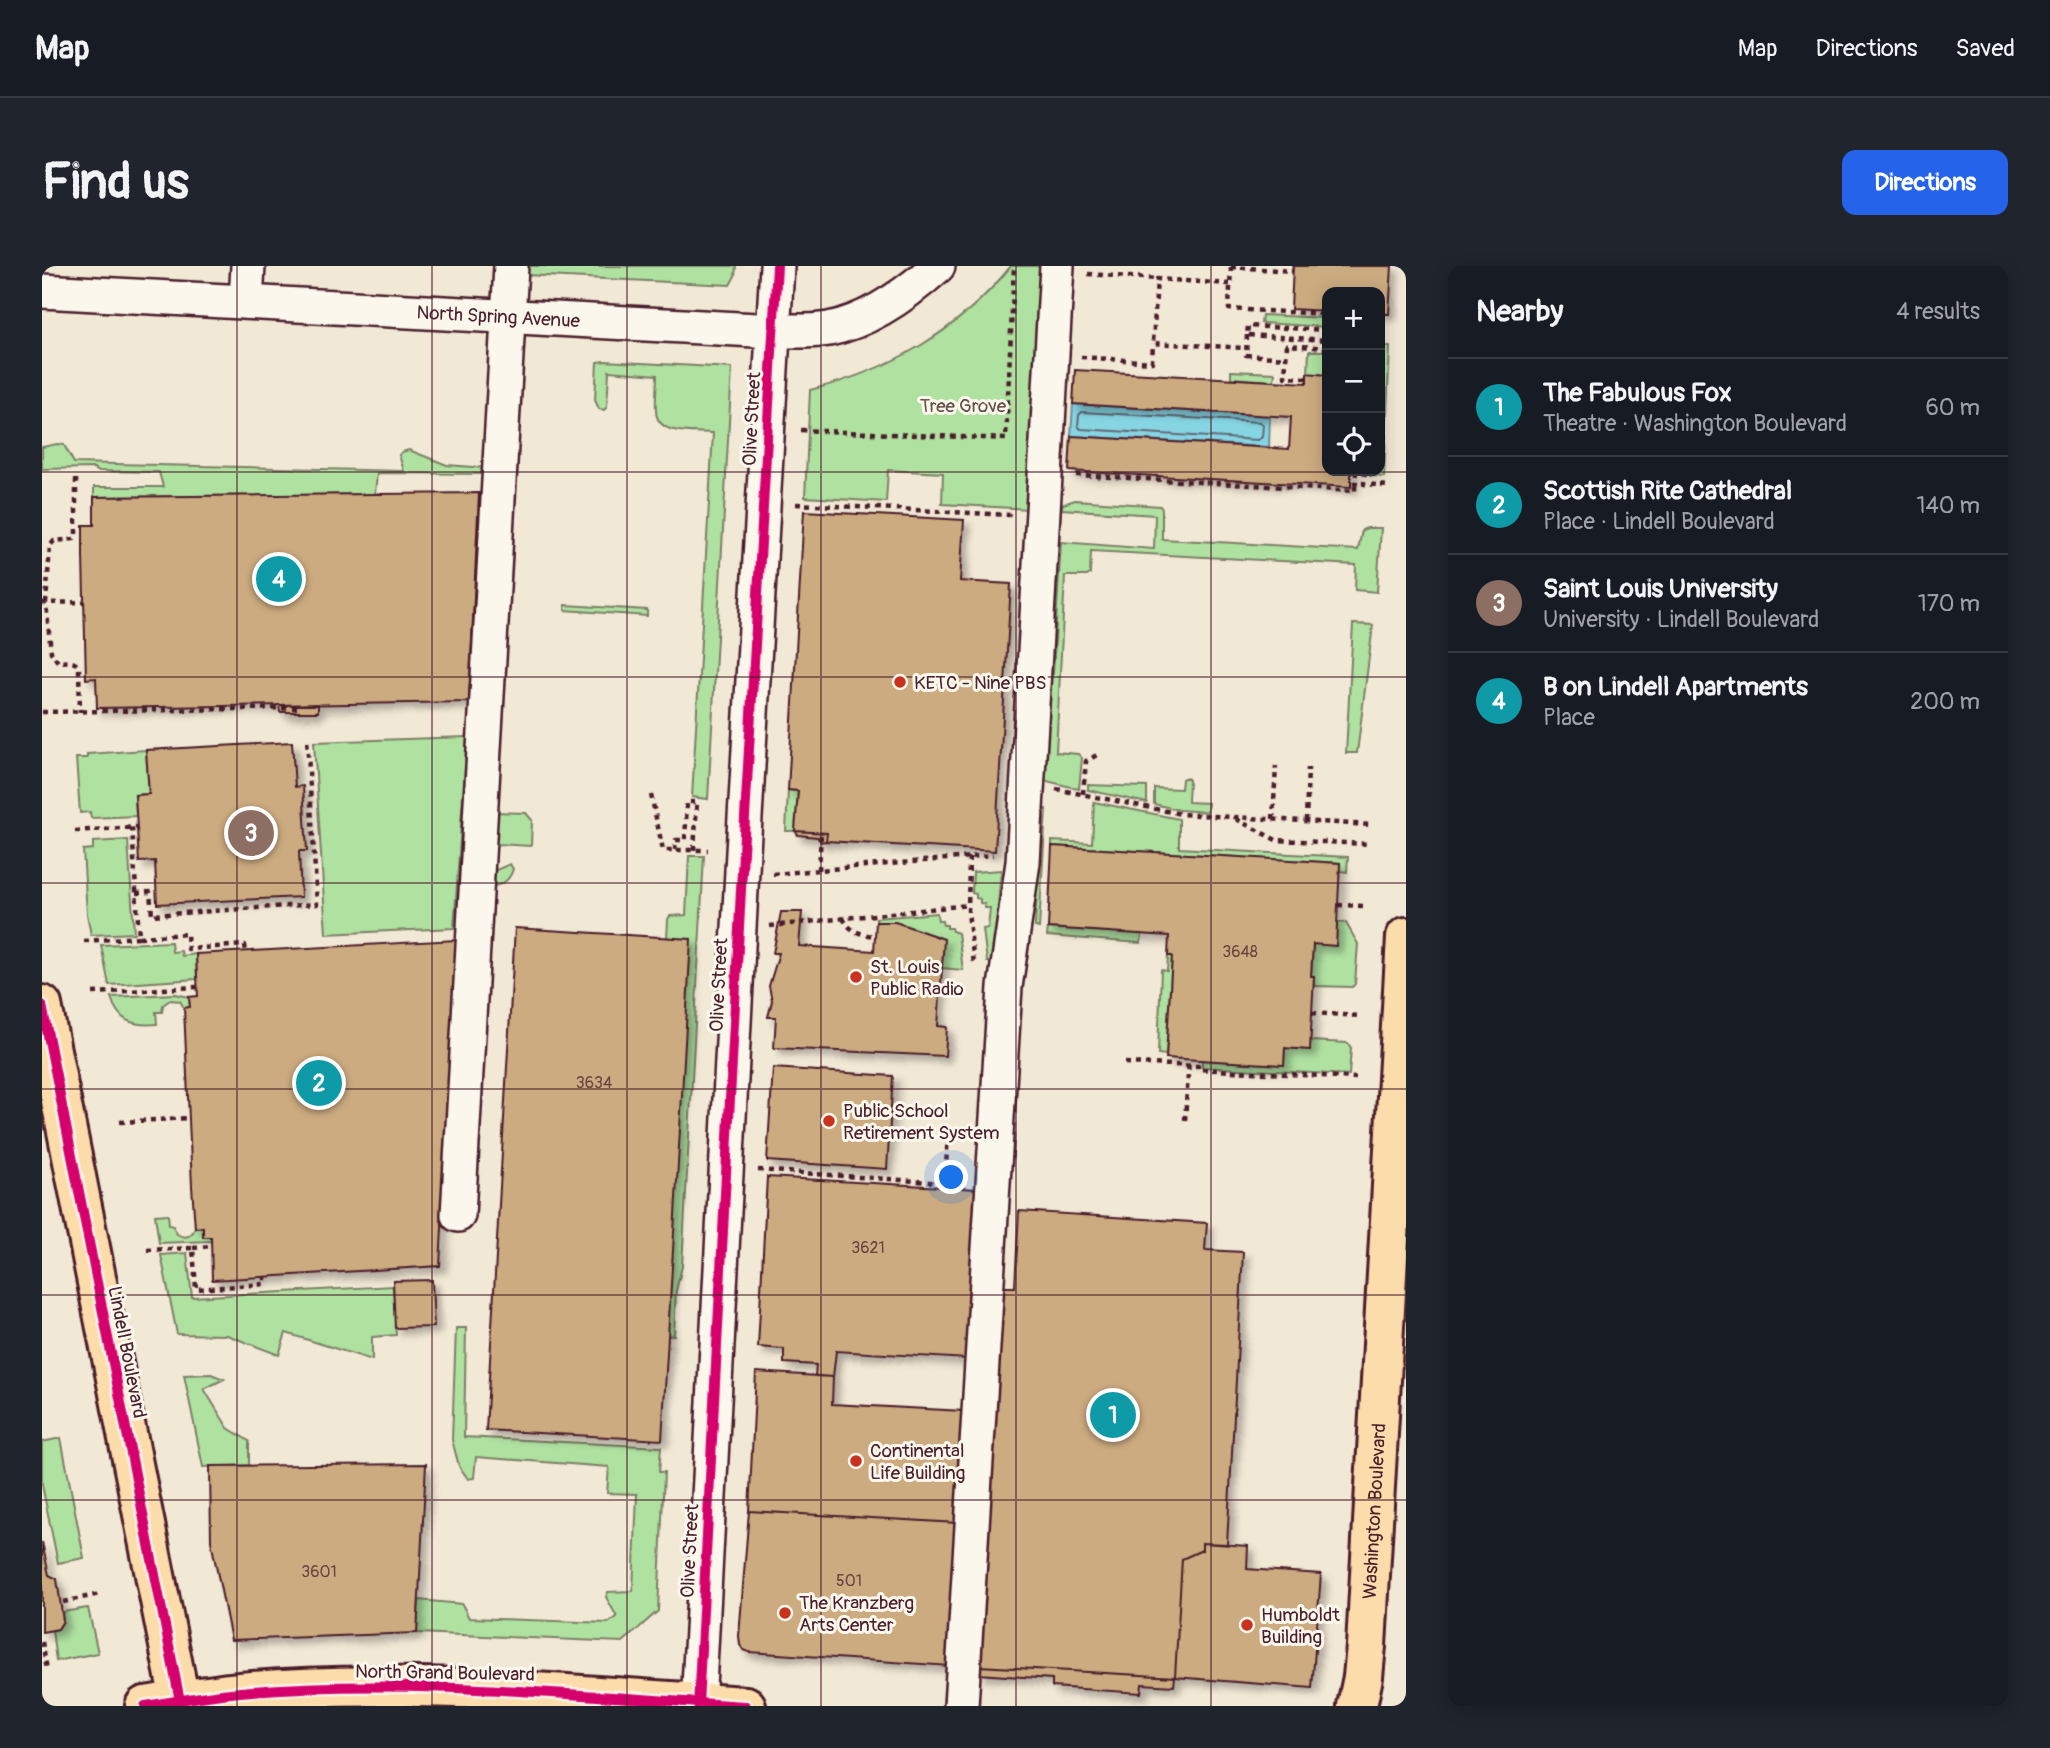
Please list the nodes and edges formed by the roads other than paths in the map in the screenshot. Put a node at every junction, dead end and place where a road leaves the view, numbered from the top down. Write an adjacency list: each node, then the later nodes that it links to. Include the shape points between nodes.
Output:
1 (248, 266): 7 (street)
2 (511, 266): 8 (street)
3 (777, 266): 9 (street, Olive Street)
4 (938, 266): 9 (street, North Spring Avenue, via 893,301 847,324 816,331)
5 (1070, 270): 16 (street, via 1046,473 1023,862 1005,987)
6 (42, 291): 7 (street, North Spring Avenue)
7 (246, 302): 8 (street, North Spring Avenue)
8 (509, 316): 9 (street, North Spring Avenue); 12 (street)
9 (774, 331): 14 (street, Olive Street)
10 (1406, 937): 17 (main road, Washington Boulevard, via 1367,1634)
11 (42, 1005): 13 (main road, Lindell Boulevard)
12 (458, 1215)
13 (168, 1704): 14 (main road, North Grand Boulevard, via 275,1689 433,1688)
14 (698, 1704): 15 (main road, North Grand Boulevard)
15 (746, 1706)
16 (961, 1706)
17 (1357, 1706)

